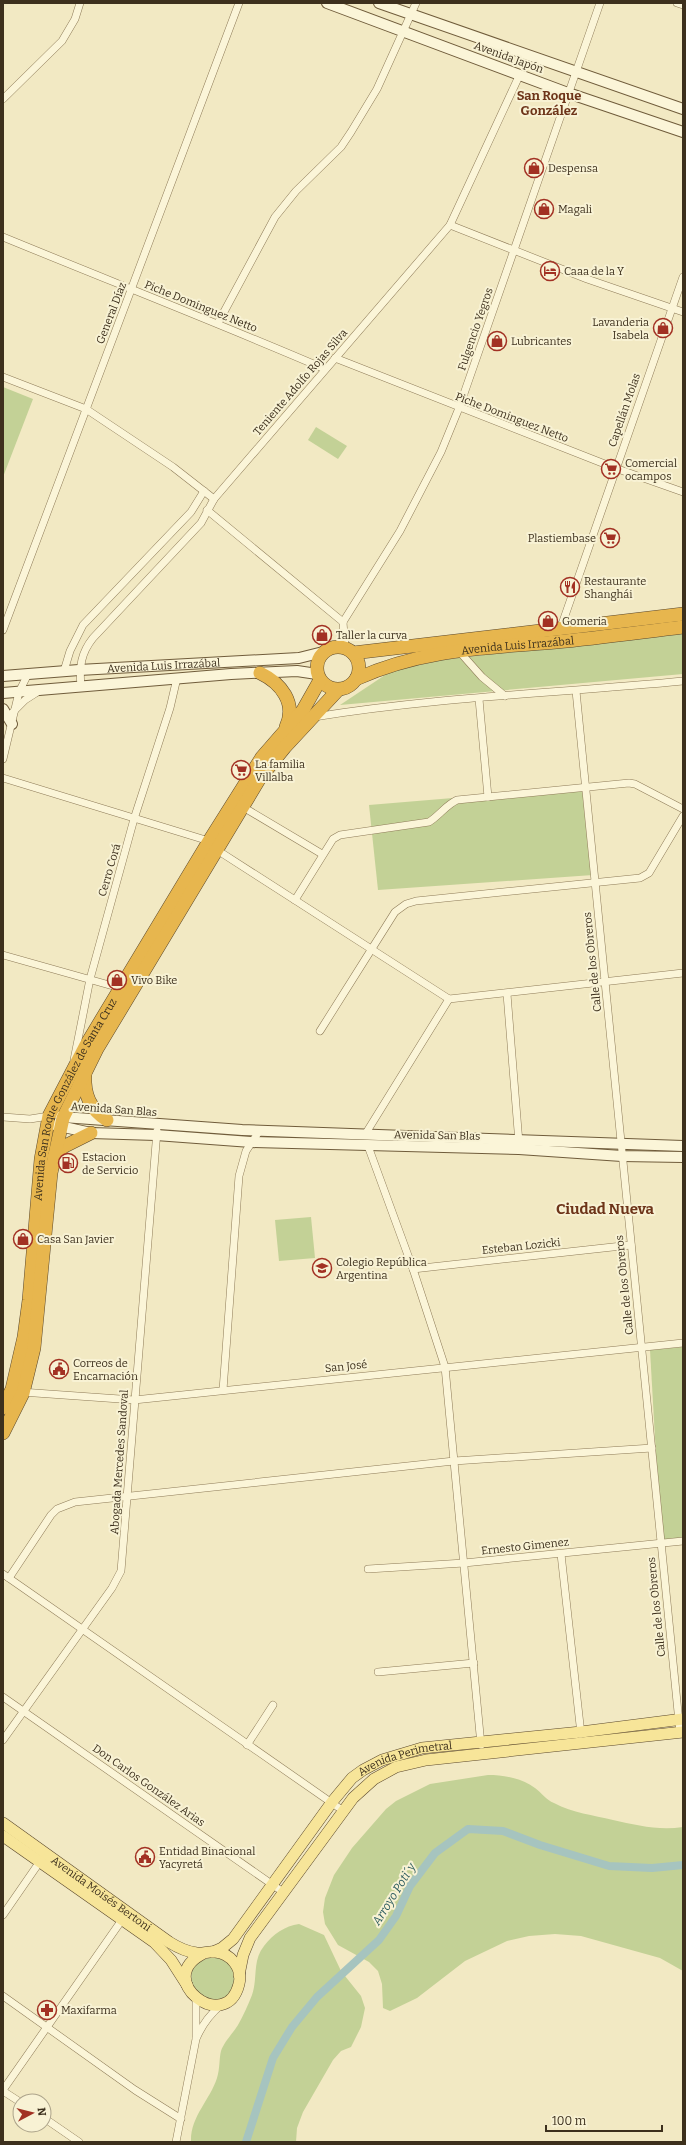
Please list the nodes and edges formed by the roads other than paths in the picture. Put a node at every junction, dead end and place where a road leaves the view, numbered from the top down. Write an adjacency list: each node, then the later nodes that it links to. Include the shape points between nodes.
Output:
1 (80, 3): 14 (street, via 75,19 62,41)
2 (239, 3): 21 (street, General Díaz)
3 (327, 3): 10 (main road, Avenida Japón)
4 (379, 3): 9 (main road, Avenida Japón)
5 (416, 3): 9 (street)
6 (600, 3): 11 (street, Fulgencio Yegros)
7 (677, 3): 8 (street)
8 (683, 5)
9 (411, 14): 10 (street); 11 (main road, Avenida Japón)
10 (404, 32): 12 (main road, Avenida Japón); 24 (street, via 377,89 341,148 296,191 275,218)
11 (576, 72): 13 (street, Fulgencio Yegros); 15 (main road, Avenida Japón)
12 (520, 74): 13 (main road, Avenida Japón); 17 (street, Teniente Adolfo Rojas Silva)
13 (568, 93): 16 (main road, Avenida Japón); 19 (street, Fulgencio Yegros)
14 (3, 99)
15 (683, 108)
16 (683, 132)
17 (450, 225): 19 (street); 25 (street, Teniente Adolfo Rojas Silva)
18 (3, 237): 21 (street, Piche Dominguez Netto)
19 (514, 250): 22 (street); 28 (street, Fulgencio Yegros)
20 (683, 277): 22 (street, Capellán Molas)
21 (132, 290): 24 (street, Piche Dominguez Netto); 29 (street, General Díaz)
22 (671, 308): 23 (street); 30 (street, Capellán Molas)
23 (683, 312)
24 (218, 323): 26 (street, Piche Dominguez Netto)
25 (335, 358): 26 (street, Teniente Adolfo Rojas Silva); 28 (street, Piche Dominguez Netto)
26 (325, 369): 33 (street, Teniente Adolfo Rojas Silva)
27 (3, 377): 29 (street)
28 (459, 408): 30 (street, Piche Dominguez Netto); 36 (street, Fulgencio Yegros, via 441,452 400,530)
29 (86, 409): 31 (street); 39 (street, General Díaz)
30 (615, 468): 32 (street, Piche Dominguez Netto); 38 (street, Capellán Molas)
31 (204, 491): 33 (street); 45 (street, via 191,512 83,625 70,651)
32 (683, 492)
33 (214, 499): 34 (street, Teniente Adolfo Rojas Silva)
34 (207, 510): 36 (street); 44 (street, Teniente Adolfo Rojas Silva, via 201,523 84,649)
35 (683, 614): 38 (highway, Avenida Luis Irrazábal)
36 (343, 622): 41 (street)
37 (683, 627): 40 (highway, Avenida Luis Irrazábal)
38 (561, 628): 40 (street, Capellán Molas); 41 (highway, Avenida Luis Irrazábal)
39 (3, 630)
40 (557, 642): 42 (highway, Avenida Luis Irrazábal)
41 (349, 650): 43 (highway, Avenida Luis Irrazábal, via 334,647); 51 (highway, via 359,665)
42 (458, 650): 51 (highway, Avenida Luis Irrazábal, via 406,660); 59 (street, via 482,678)
43 (324, 652): 44 (main road, Avenida Luis Irrazábal, via 299,658); 49 (highway, via 318,660)
44 (79, 670): 45 (main road, Avenida Luis Irrazábal); 53 (street, Teniente Adolfo Rojas Silva)
45 (64, 671): 47 (main road, Avenida Luis Irrazábal)
46 (260, 673): 49 (main road, Avenida Luis Irrazábal, via 297,671); 50 (main road, Avenida Luis Irrazábal); 65 (highway, via 274,682 289,703 289,719)
47 (28, 674): 48 (main road, Avenida Luis Irrazábal); 57 (street)
48 (3, 676)
49 (318, 677): 55 (highway, Avenida Luis Irrazábal, via 328,687); 65 (highway, Avenida San Roque González de Santa Cruz, via 303,710)
50 (177, 678): 53 (main road, Avenida Luis Irrazábal); 73 (street, Cerro Corá, via 170,708)
51 (356, 679): 55 (highway, Avenida Luis Irrazábal)
52 (683, 681): 56 (street)
53 (81, 686): 54 (main road, Avenida Luis Irrazábal)
54 (41, 690): 57 (main road, Avenida Luis Irrazábal); 62 (street, via 25,700)
55 (338, 690): 63 (highway, Avenida San Roque González de Santa Cruz)
56 (576, 691): 59 (street); 68 (street, Calle de los Obreros)
57 (19, 692): 58 (main road, Avenida Luis Irrazábal); 62 (street)
58 (3, 693)
59 (505, 696): 60 (street)
60 (479, 699): 63 (street, via 349,711); 69 (street)
61 (3, 708): 64 (main road)
62 (13, 712): 64 (street)
63 (314, 717): 70 (highway, Avenida San Roque González de Santa Cruz, via 285,746)
64 (12, 724): 66 (street)
65 (282, 734): 74 (highway, Avenida San Roque González de Santa Cruz, via 262,757)
66 (3, 759)
67 (3, 778): 73 (street)
68 (586, 787): 69 (street); 71 (street, via 635,784); 76 (street, Calle de los Obreros)
69 (488, 797): 75 (street, via 457,800 448,804 429,822 340,835 333,839)
70 (243, 807): 74 (highway, Avenida San Roque González de Santa Cruz); 75 (street)
71 (683, 809)
72 (683, 816): 76 (street, via 649,873 640,878)
73 (134, 819): 74 (street, via 195,836); 81 (street, Cerro Corá)
74 (213, 846): 77 (street); 83 (highway, Avenida San Roque González de Santa Cruz); 87 (highway, Avenida San Roque González de Santa Cruz)
75 (322, 854): 77 (street)
76 (595, 882): 78 (street, via 416,901 395,912); 82 (street, Calle de los Obreros)
77 (295, 900): 78 (street)
78 (371, 949): 85 (street); 86 (street)
79 (3, 955): 81 (street)
80 (683, 973): 82 (street)
81 (90, 979): 83 (street); 87 (street, Cerro Corá)
82 (605, 981): 84 (street); 98 (street, Calle de los Obreros)
83 (120, 988): 87 (highway, Avenida San Roque González de Santa Cruz)
84 (507, 994): 85 (street); 97 (street)
85 (449, 998): 95 (street)
86 (320, 1031)
87 (78, 1072): 89 (highway, Avenida San Roque González de Santa Cruz); 90 (highway, via 89,1103 96,1113); 91 (highway, Avenida San Roque González de Santa Cruz)
88 (3, 1117): 89 (street, Avenida San Blas)
89 (48, 1120): 91 (main road, Avenida San Blas); 110 (highway, Avenida San Roque González de Santa Cruz, via 39,1178 28,1312)
90 (107, 1120): 91 (main road, Avenida San Blas); 92 (main road, Avenida San Blas)
91 (62, 1122): 94 (main road, Avenida San Blas); 102 (highway, Avenida San Roque González de Santa Cruz)
92 (157, 1130): 93 (main road, Avenida San Blas); 94 (main road, Avenida San Blas); 96 (main road, Avenida San Blas); 111 (street, Abogada Mercedes Sandoval)
93 (260, 1130): 95 (main road, Avenida San Blas); 96 (street)
94 (91, 1134): 102 (highway, via 63,1147)
95 (366, 1134): 97 (main road, Avenida San Blas)
96 (251, 1142): 99 (main road, Avenida San Blas); 109 (street, via 241,1164 239,1176)
97 (519, 1144): 98 (main road, Avenida San Blas); 99 (main road, Avenida San Blas); 101 (main road, Avenida San Blas)
98 (621, 1145): 100 (main road, Avenida San Blas); 101 (street, Calle de los Obreros)
99 (368, 1146): 105 (street)
100 (683, 1146)
101 (622, 1156): 103 (main road, Avenida San Blas); 104 (street, Calle de los Obreros)
102 (54, 1157): 110 (highway, Avenida San Roque González de Santa Cruz, via 42,1259 38,1329)
103 (683, 1157)
104 (631, 1245): 105 (street, Esteban Lozicki); 107 (street, Calle de los Obreros)
105 (413, 1269): 108 (street)
106 (683, 1343): 107 (street, San José)
107 (642, 1348): 108 (street, San José); 114 (street, Calle de los Obreros)
108 (445, 1367): 109 (street, San José); 115 (street)
109 (223, 1390): 111 (street, San José)
110 (18, 1391): 111 (street, San José); 112 (highway, Avenida San Roque González de Santa Cruz); 113 (highway, Avenida San Roque González de Santa Cruz)
111 (134, 1400): 116 (street, Abogada Mercedes Sandoval)
112 (3, 1408)
113 (3, 1433)
114 (652, 1448): 115 (street); 118 (street, Calle de los Obreros)
115 (454, 1461): 116 (street); 120 (street)
116 (127, 1495): 122 (street, via 75,1502 57,1509); 123 (street, Abogada Mercedes Sandoval, via 120,1571 115,1584)
117 (683, 1541): 118 (street, Ernesto Gimenez)
118 (661, 1543): 119 (street, Ernesto Gimenez); 129 (street, Calle de los Obreros)
119 (561, 1554): 120 (street, Ernesto Gimenez); 131 (street)
120 (464, 1563): 121 (street, Ernesto Gimenez); 124 (street)
121 (368, 1569)
122 (6, 1576): 123 (street)
123 (83, 1630): 128 (street, Abogada Mercedes Sandoval); 134 (street)
124 (474, 1663): 125 (street); 133 (street)
125 (378, 1672)
126 (3, 1697): 128 (street, Don Carlos González Arias)
127 (273, 1705): 134 (street)
128 (23, 1711): 132 (street, Abogada Mercedes Sandoval); 141 (street, Don Carlos González Arias)
129 (681, 1720): 130 (street, Calle de los Obreros); 131 (main road, Avenida Perimetral)
130 (682, 1732): 131 (main road, Avenida Perimetral)
131 (582, 1738): 133 (main road, Avenida Perimetral); 135 (main road, Avenida Perimetral)
132 (3, 1740)
133 (481, 1741): 135 (street); 136 (main road, Avenida Perimetral, via 422,1748 382,1760 352,1778)
134 (247, 1745): 136 (street)
135 (482, 1753): 137 (main road, Avenida Perimetral, via 426,1760 396,1767 374,1779)
136 (332, 1802): 137 (street); 141 (main road, Avenida Perimetral)
137 (342, 1810): 142 (main road, Avenida Perimetral)
138 (3, 1823): 140 (main road, Avenida Moisés Bertoni)
139 (3, 1836): 140 (main road, Avenida Moisés Bertoni)
140 (43, 1857): 143 (street); 144 (main road, Avenida Moisés Bertoni)
141 (273, 1884): 142 (street, Don Carlos González Arias); 145 (main road, Avenida Perimetral, via 233,1939 222,1948)
142 (283, 1892): 146 (main road, Avenida Perimetral, via 246,1946)
143 (3, 1915)
144 (125, 1916): 145 (main road, Avenida Moisés Bertoni, via 190,1952); 147 (main road, Avenida Moisés Bertoni, via 163,1950); 151 (street)
145 (209, 1952): 146 (main road, Avenida Moisés Bertoni, via 228,1956); 147 (main road, via 191,1962 187,1977)
146 (240, 1975): 150 (main road, via 238,1989 228,2001)
147 (188, 1986): 149 (main road, Avenida Moisés Bertoni)
148 (3, 1996): 151 (street)
149 (196, 1998): 150 (main road, via 212,2005); 152 (street)
150 (221, 2004): 152 (street, via 201,2026)
151 (47, 2027): 153 (street); 155 (street)
152 (196, 2039): 155 (street)
153 (3, 2091): 154 (street)
154 (12, 2097)
155 (181, 2119): 158 (street)
156 (52, 2123): 157 (street)
157 (79, 2142)
158 (176, 2142)

